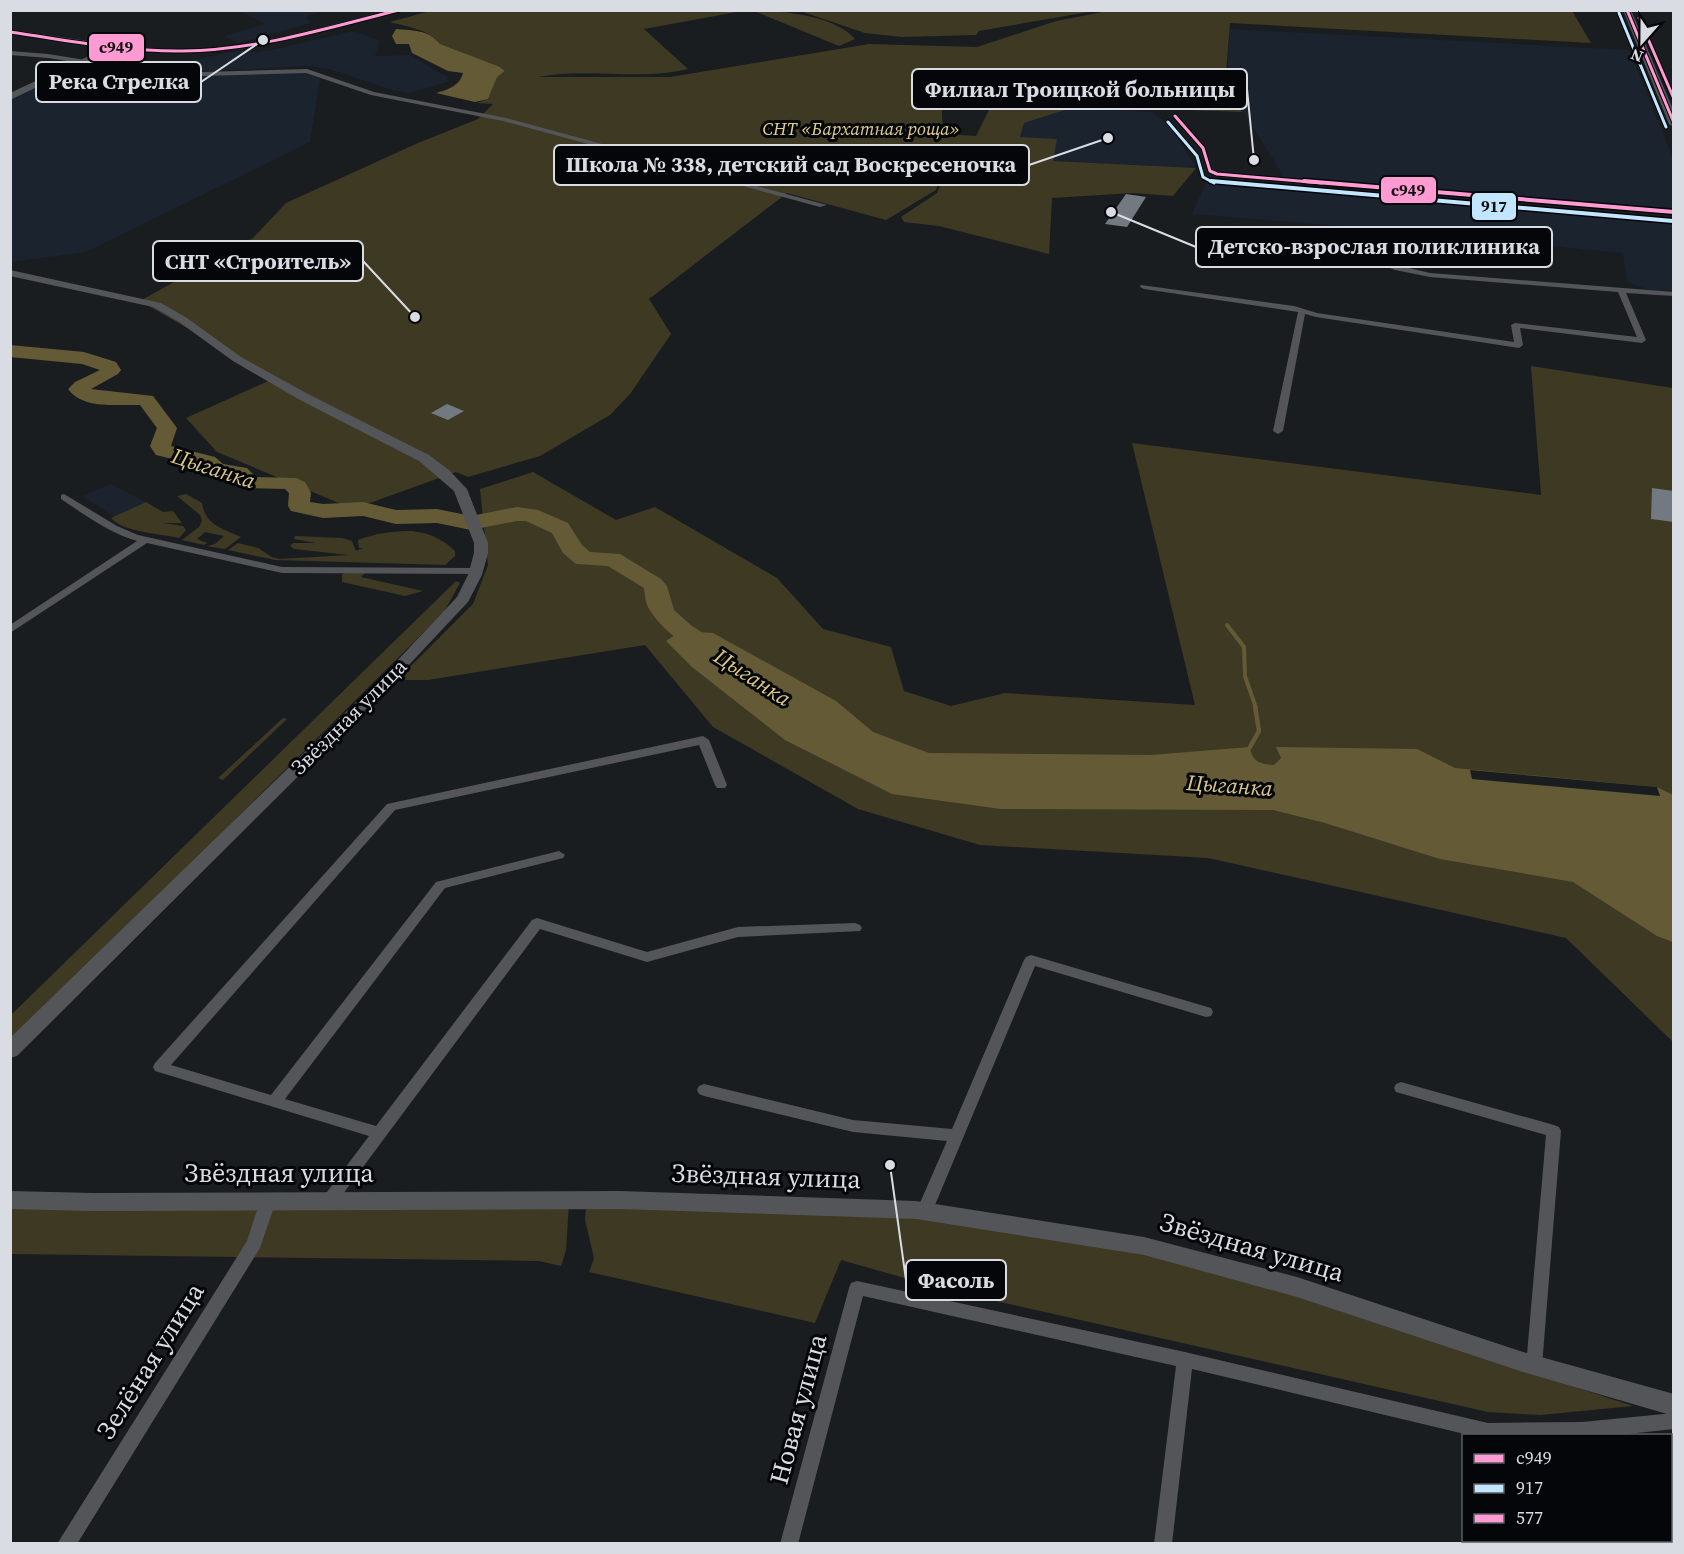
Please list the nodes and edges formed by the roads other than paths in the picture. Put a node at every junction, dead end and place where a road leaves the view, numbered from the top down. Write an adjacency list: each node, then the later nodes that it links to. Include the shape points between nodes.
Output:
1 (401, 10): 4 (street, via 235,47 184,51)
2 (1627, 10): 8 (street)
3 (10, 32): 4 (street)
4 (118, 46): 6 (street)
5 (10, 53): 6 (street)
6 (83, 62): 7 (street); 9 (street, via 167,75 307,71 373,94 504,118)
7 (10, 97)
8 (1674, 124)
9 (823, 205)
10 (1296, 242): 13 (street, via 1353,250 1410,272)
11 (10, 273): 19 (street, Звёздная улица, via 157,305 237,359 424,458 460,489 481,543)
12 (1144, 287): 15 (street)
13 (1622, 292): 14 (street); 15 (street, via 1642,340 1515,324 1519,345)
14 (1674, 294)
15 (1302, 310): 16 (street)
16 (1278, 432)
17 (64, 497): 18 (street, via 115,528)
18 (145, 540): 19 (street, via 282,570); 20 (street)
19 (476, 571): 25 (street, Звёздная улица, via 463,599 384,683)
20 (10, 630)
21 (721, 785): 28 (street, via 703,740 391,807 160,1067)
22 (559, 855): 28 (street, via 441,885)
23 (855, 928): 29 (street, via 738,932 647,957 537,923)
24 (1206, 1012): 30 (street, via 1031,960)
25 (10, 1051)
26 (1401, 1088): 36 (street, via 1554,1131)
27 (704, 1090): 30 (street, via 852,1126)
28 (274, 1102): 29 (street)
29 (379, 1133): 32 (street)
30 (957, 1136): 34 (street)
31 (10, 1200): 33 (street, Звёздная улица)
32 (329, 1201): 33 (street, Звёздная улица); 34 (street, Звёздная улица, via 620,1200)
33 (268, 1202): 40 (street, Зелёная улица, via 254,1243)
34 (924, 1212): 36 (street, Звёздная улица, via 1144,1246 1297,1287)
35 (1185, 1360): 39 (street); 41 (street, Новая улица, via 857,1288); 42 (street)
36 (1534, 1366): 37 (street, Звёздная улица)
37 (1674, 1406)
38 (1674, 1421): 39 (street, via 1582,1430)
39 (1488, 1433)
40 (66, 1544)
41 (789, 1544)
42 (1163, 1544)

